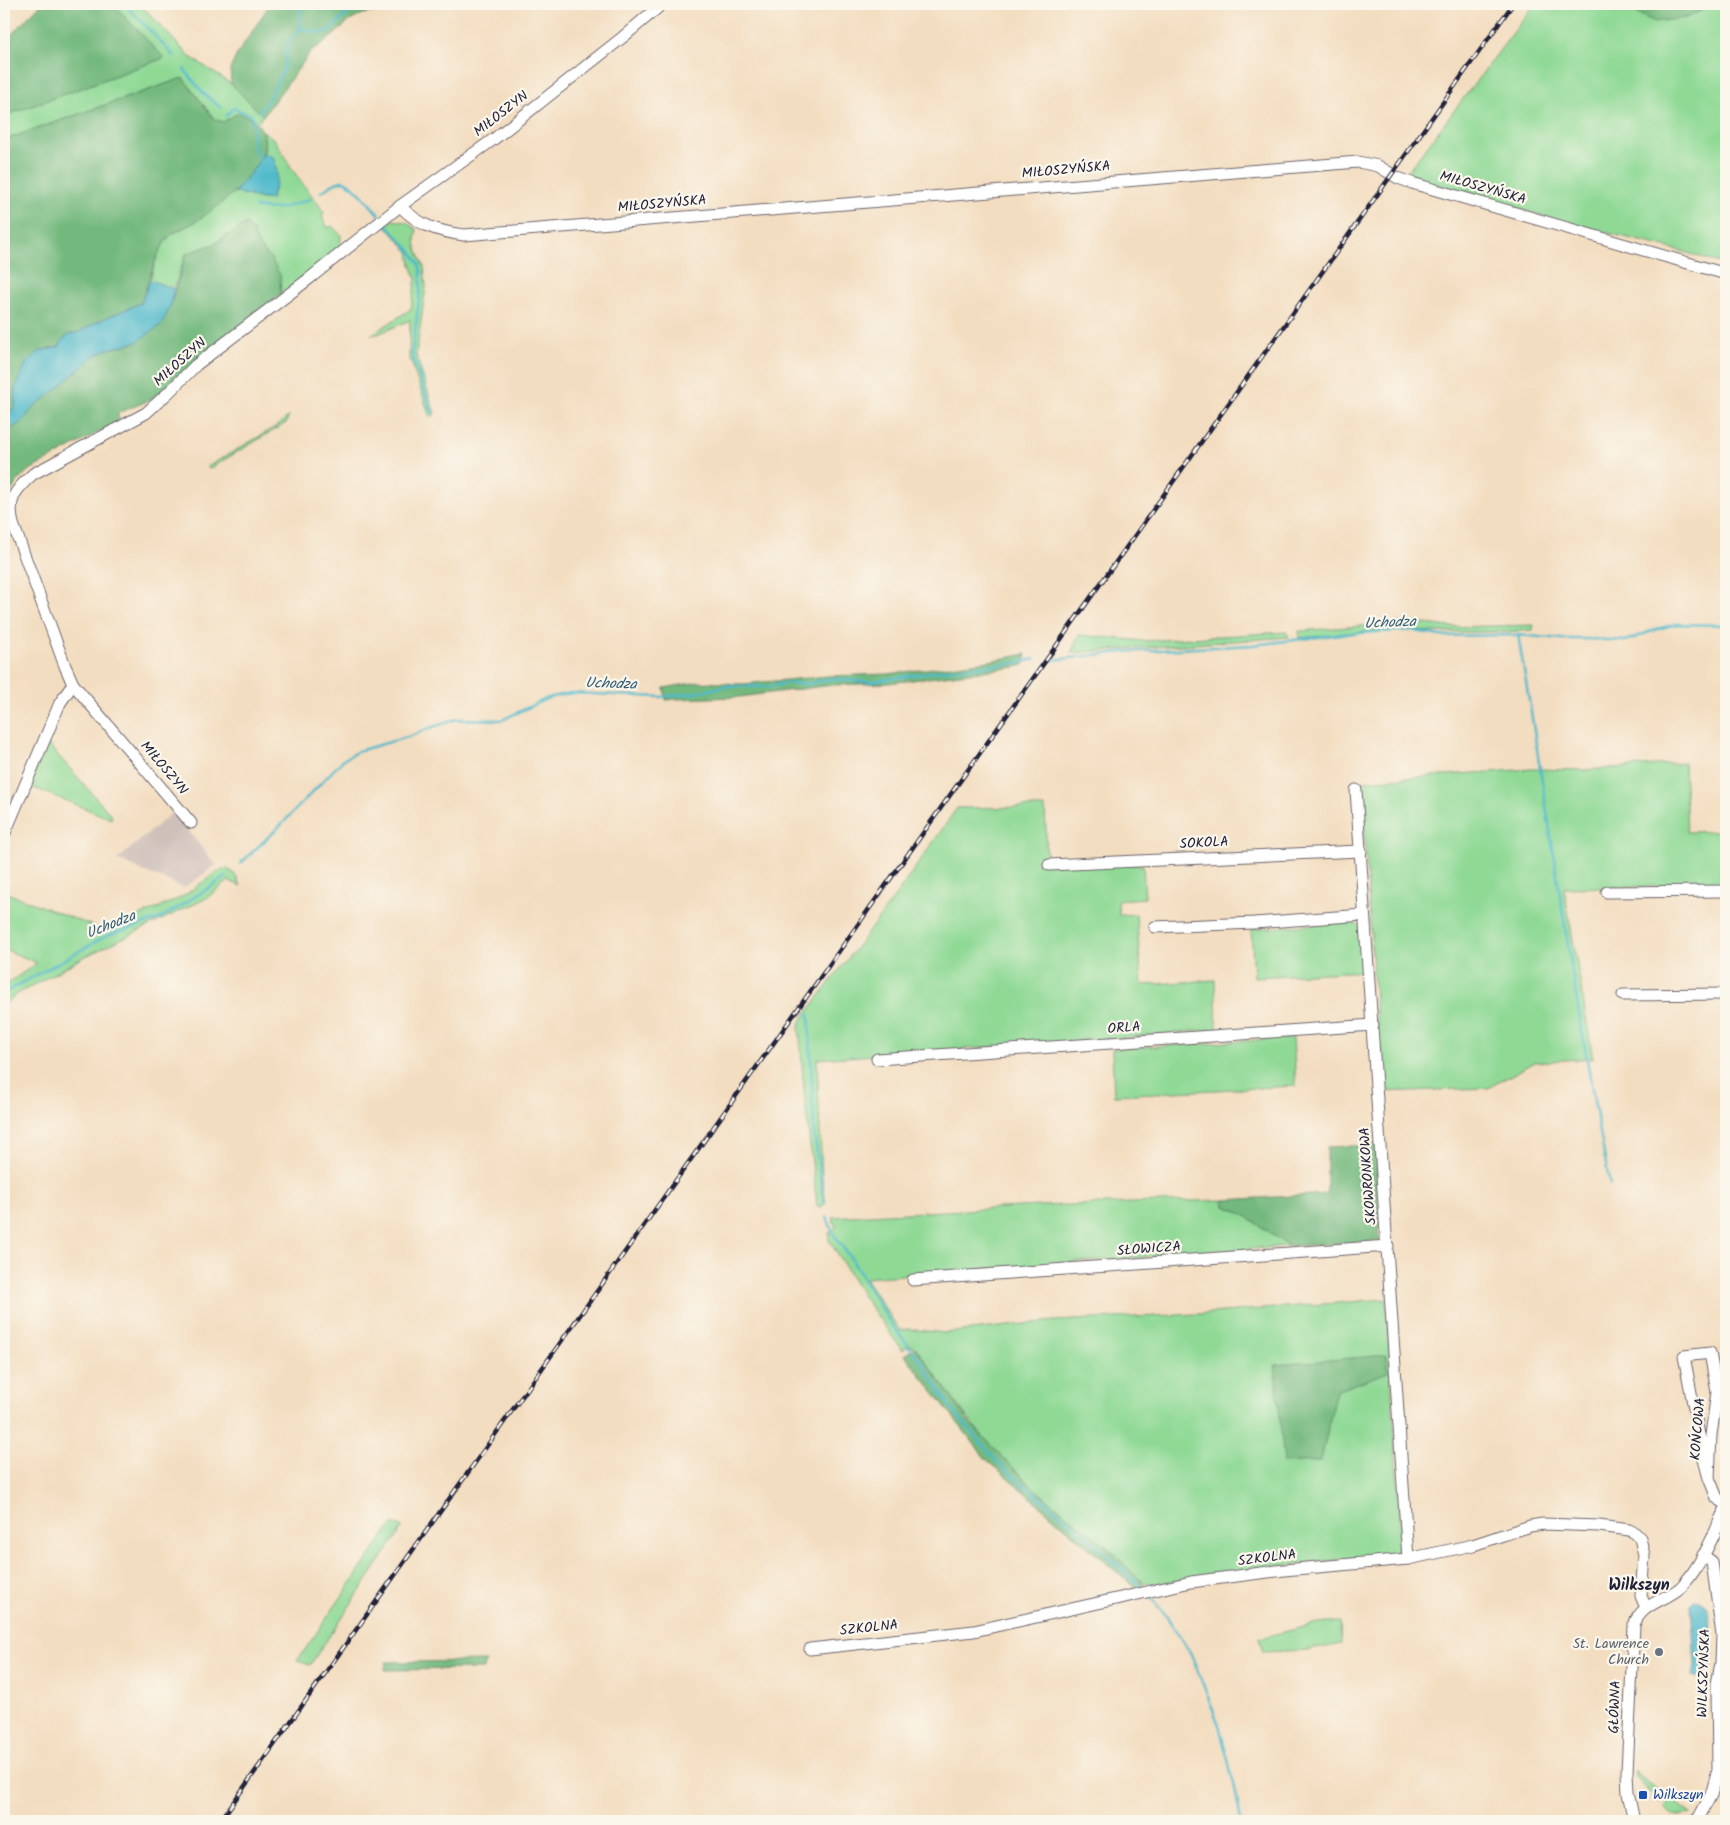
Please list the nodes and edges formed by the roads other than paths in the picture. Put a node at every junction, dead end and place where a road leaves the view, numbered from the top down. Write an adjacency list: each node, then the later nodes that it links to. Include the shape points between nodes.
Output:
1 (662, 4): 2 (street, MIŁOSZYN, via 501,133)
2 (400, 206): 3 (street, MIŁOSZYŃSKA, via 426,227 464,235 1358,162 1378,166 1412,183); 4 (street, MIŁOSZYN, via 196,366 146,413 33,474 22,484 12,499 13,524)
3 (1726, 274)
4 (73, 684): 6 (street, MIŁOSZYN); 7 (street, via 60,703)
5 (1356, 790): 8 (street, SKOWRONKOWA)
6 (191, 823)
7 (4, 835)
8 (1361, 851): 9 (street, SOKOLA); 12 (street, SKOWRONKOWA)
9 (1049, 865)
10 (1726, 891): 11 (street)
11 (1607, 892)
12 (1364, 915): 13 (street); 16 (street, SKOWRONKOWA)
13 (1155, 926)
14 (1726, 994): 15 (street)
15 (1624, 995)
16 (1373, 1025): 17 (street, ORLA); 18 (street, SKOWRONKOWA)
17 (878, 1059)
18 (1388, 1246): 19 (street, SŁOWICZA); 24 (street, SKOWRONKOWA)
19 (913, 1280)
20 (1709, 1478): 20 (street, KOŃCOWA, via 1717,1392 1710,1353 1684,1356); 21 (street, KOŃCOWA, via 1717,1498)
21 (1726, 1504)
22 (1726, 1509): 23 (street, GŁÓWNA)
23 (1704, 1555): 25 (street, GŁÓWNA, via 1680,1588); 27 (street, WILKSZYŃSKA, via 1712,1562 1722,1635 1717,1684)
24 (1408, 1559): 25 (street, SZKOLNA, via 1473,1545 1543,1524 1629,1530 1640,1538 1643,1546 1640,1596); 26 (street, SZKOLNA, via 1191,1582 974,1631)
25 (1646, 1608): 28 (street, GŁÓWNA, via 1634,1625 1632,1649 1627,1772)
26 (810, 1649)
27 (1722, 1770): 30 (street, WILKSZYŃSKA)
28 (1634, 1821)
29 (1689, 1821): 30 (street)
30 (1697, 1821)

